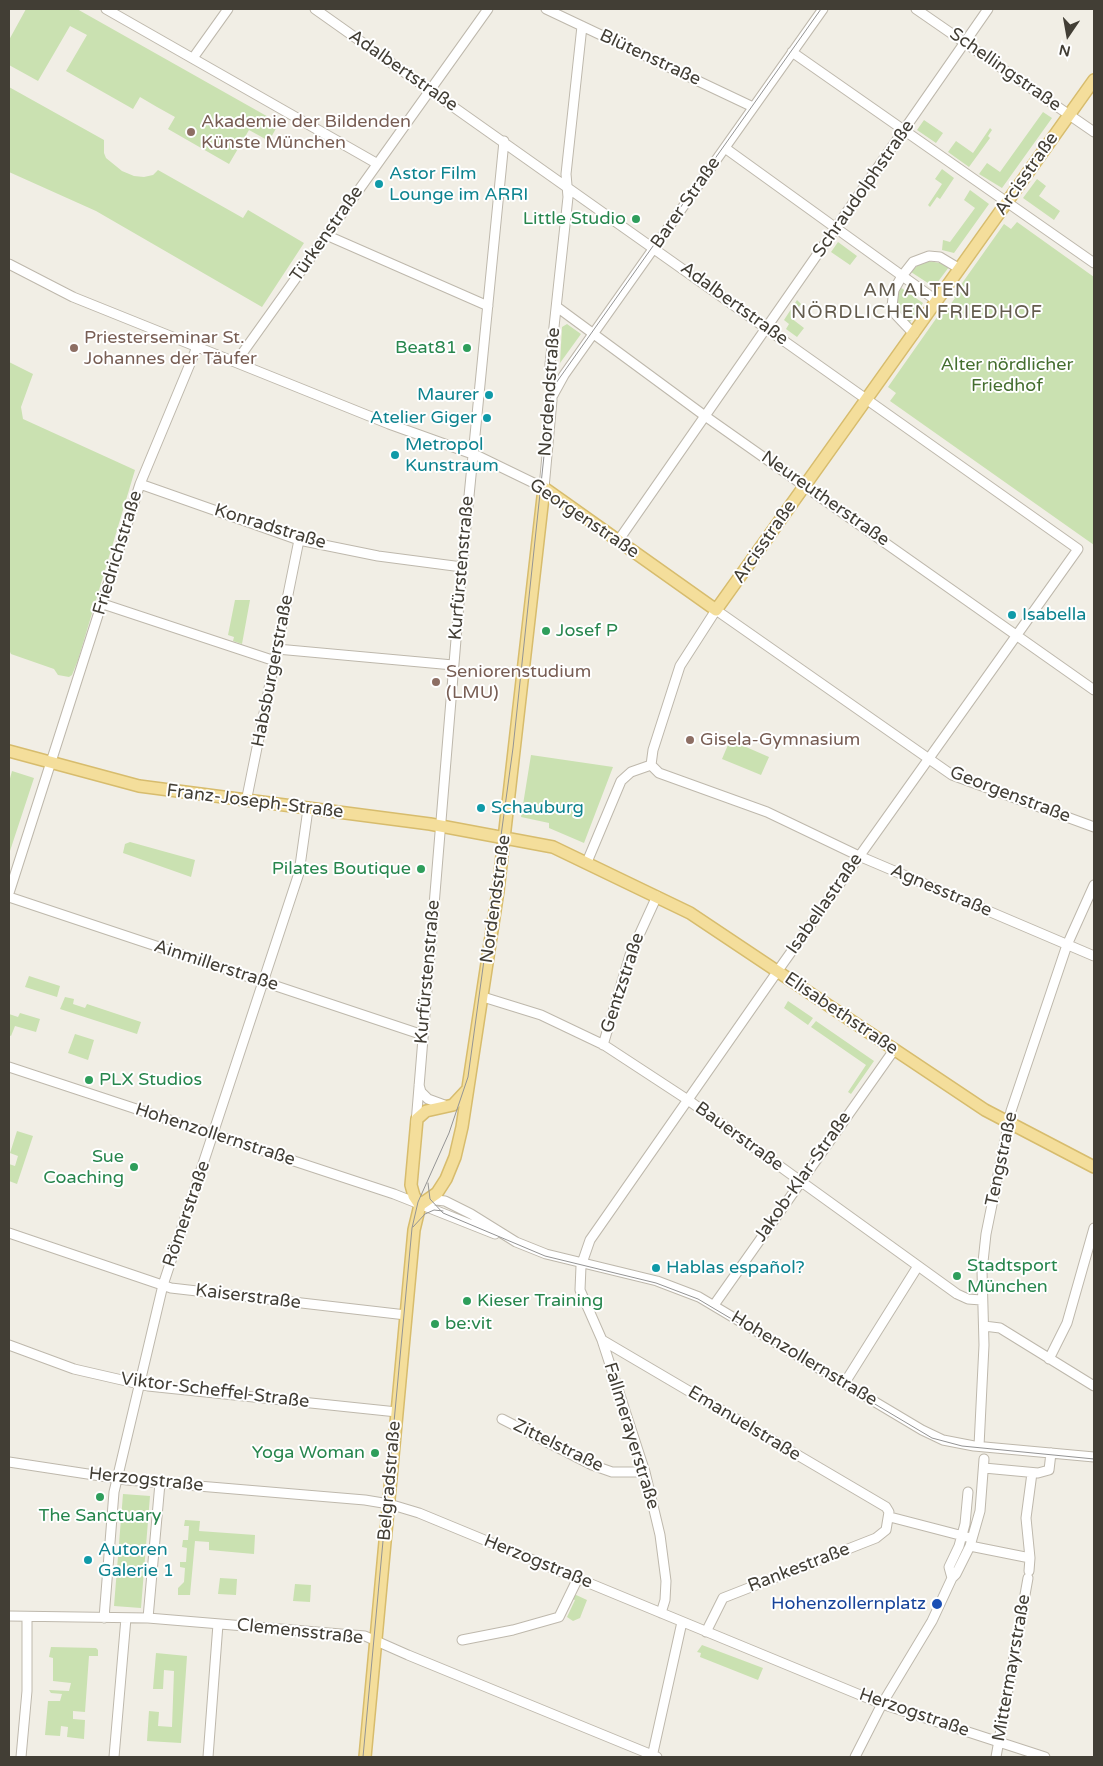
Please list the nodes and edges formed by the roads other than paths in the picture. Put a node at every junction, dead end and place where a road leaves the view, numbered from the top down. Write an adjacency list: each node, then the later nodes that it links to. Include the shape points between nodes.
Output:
1 (106, 9): 12 (street)
2 (228, 9): 12 (street)
3 (315, 9): 14 (street, Adalbertstraße)
4 (488, 9): 14 (street, Türkenstraße)
5 (546, 9): 9 (street, Blütenstraße)
6 (823, 9): 11 (street, Barer Straße)
7 (916, 9): 10 (street, Schellingstraße)
8 (988, 9): 10 (street, Schraudolphstraße)
9 (582, 26): 15 (street, Blütenstraße); 22 (street, Nordendstraße, via 566,174)
10 (965, 43): 16 (street, Schellingstraße); 17 (street, Schraudolphstraße)
11 (792, 52): 15 (street, Barer Straße); 17 (street)
12 (193, 58): 21 (street)
13 (1094, 80): 16 (main road, Arcisstraße)
14 (429, 89): 19 (street, Adalbertstraße); 21 (street, Türkenstraße)
15 (754, 107): 20 (street, Barer Straße)
16 (1070, 115): 18 (street, Schellingstraße); 23 (main road, Arcisstraße)
17 (904, 131): 23 (street); 24 (street, Schraudolphstraße)
18 (1094, 132)
19 (504, 141): 22 (street, Adalbertstraße); 32 (street, Kurfürstenstraße)
20 (725, 148): 24 (street); 26 (street, Barer Straße)
21 (376, 163): 25 (street, Türkenstraße)
22 (568, 187): 26 (street, Adalbertstraße); 33 (street, Nordendstraße)
23 (1007, 204): 27 (street); 29 (main road, Arcisstraße)
24 (836, 228): 30 (street); 34 (street, Schraudolphstraße)
25 (326, 236): 32 (street); 38 (street, Türkenstraße)
26 (654, 247): 34 (street, Adalbertstraße); 35 (street, Barer Straße)
27 (1094, 263)
28 (9, 264): 37 (street, Georgenstraße, via 73,297)
29 (960, 269): 30 (street, via 940,257 928,256 913,262); 31 (main road, Arcisstraße)
30 (902, 276): 31 (street); 36 (street, via 894,290 892,306)
31 (938, 301): 36 (main road, Arcisstraße)
32 (488, 306): 42 (street, Kurfürstenstraße)
33 (556, 307): 35 (street, Neureutherstraße); 40 (street, Nordendstraße, via 550,364)
34 (768, 328): 39 (street, Adalbertstraße); 41 (street, Schraudolphstraße)
35 (593, 334): 40 (street, Barer Straße, via 558,384); 41 (street, Neureutherstraße)
36 (914, 334): 39 (main road, Arcisstraße)
37 (197, 347): 38 (street, Georgenstraße); 43 (street, Friedrichstraße)
38 (236, 362): 42 (street, Georgenstraße)
39 (867, 399): 44 (main road, Arcisstraße); 48 (street, Adalbertstraße)
40 (552, 400): 45 (street, Nordendstraße)
41 (705, 416): 44 (street, Neureutherstraße); 47 (street, Schraudolphstraße)
42 (473, 454): 45 (street, Georgenstraße); 49 (street, Kurfürstenstraße)
43 (140, 484): 46 (street, Konradstraße); 50 (street, Friedrichstraße)
44 (806, 485): 51 (main road, Arcisstraße); 52 (street, Neureutherstraße)
45 (544, 488): 47 (main road, Georgenstraße); 65 (main road, Nordendstraße)
46 (299, 540): 49 (street, Konradstraße, via 378,556); 53 (street, Habsburgerstraße)
47 (618, 541): 51 (main road, Georgenstraße)
48 (1078, 549): 52 (street, Isabellastraße)
49 (462, 567): 55 (street, Kurfürstenstraße)
50 (103, 604): 54 (street); 59 (street, Friedrichstraße)
51 (716, 610): 58 (street, Georgenstraße); 60 (street, Arcisstraße, via 682,662 652,750)
52 (1018, 635): 56 (street, Neureutherstraße); 58 (street, Isabellastraße)
53 (277, 649): 54 (street, Habsburgerstraße); 55 (street)
54 (275, 661): 61 (street, Habsburgerstraße)
55 (453, 665): 63 (street, Kurfürstenstraße)
56 (1094, 690)
57 (9, 752): 59 (main road, Franz-Joseph-Straße)
58 (929, 760): 64 (street, Georgenstraße, via 952,775 982,788); 66 (street, Isabellastraße)
59 (52, 764): 61 (main road, Franz-Joseph-Straße, via 138,786); 69 (street, Friedrichstraße)
60 (651, 765): 66 (street, Agnesstraße, via 659,773 767,812); 67 (street, via 632,772 621,781)
61 (246, 802): 62 (main road, Franz-Joseph-Straße)
62 (308, 809): 63 (main road, Franz-Joseph-Straße); 74 (street, Römerstraße, via 302,862)
63 (440, 826): 65 (main road, Franz-Joseph-Straße); 76 (street, Kurfürstenstraße)
64 (1094, 827)
65 (504, 836): 67 (main road, Franz-Joseph-Straße, via 546,844); 75 (main road, Nordendstraße)
66 (860, 856): 71 (street, Agnesstraße); 73 (street, Isabellastraße)
67 (587, 862): 70 (main road, Elisabethstraße)
68 (1094, 885): 71 (street, Tengstraße)
69 (9, 895): 74 (street, Ainmillerstraße)
70 (657, 896): 73 (main road, Elisabethstraße, via 690,913); 77 (street, Gentzstraße, via 630,955)
71 (1067, 945): 72 (street, Agnesstraße); 85 (street, Tengstraße)
72 (1094, 956)
73 (778, 971): 78 (main road, Elisabethstraße); 82 (street, Isabellastraße)
74 (263, 982): 76 (street, Ainmillerstraße); 87 (street, Römerstraße)
75 (483, 997): 77 (street, Bauerstraße, via 541,1015); 81 (main road, Nordendstraße)
76 (423, 1035): 80 (street, Kurfürstenstraße)
77 (603, 1044): 82 (street, Bauerstraße)
78 (894, 1050): 85 (main road, Elisabethstraße); 89 (street, Jakob-Klar-Straße)
79 (9, 1067): 87 (street, Hohenzollernstraße)
80 (419, 1085): 83 (street, via 428,1099); 84 (street, Kurfürstenstraße)
81 (468, 1085): 83 (main road, via 460,1100); 86 (main road, Nordendstraße)
82 (688, 1100): 89 (street, Bauerstraße); 96 (street, Isabellastraße, via 590,1240)
83 (447, 1106): 84 (main road, via 423,1112); 86 (main road, via 456,1112)
84 (416, 1124): 92 (main road, via 411,1185)
85 (1009, 1124): 88 (main road, Elisabethstraße); 99 (street, Tengstraße, via 986,1234)
86 (462, 1127): 90 (main road, Nordendstraße, via 455,1157)
87 (214, 1134): 92 (street, Hohenzollernstraße); 98 (street, Römerstraße)
88 (1094, 1168)
89 (799, 1182): 97 (street, Bauerstraße); 100 (street, Jakob-Klar-Straße)
90 (441, 1188): 91 (street, Hohenzollernstraße); 92 (main road)
91 (449, 1202): 92 (street, Hohenzollernstraße, via 436,1200); 95 (street, Hohenzollernstraße)
92 (420, 1205): 95 (street, Hohenzollernstraße); 101 (main road, Belgradstraße, via 414,1228)
93 (1094, 1228): 105 (street, via 1067,1322)
94 (9, 1233): 98 (street, Kaiserstraße)
95 (516, 1242): 96 (street, Hohenzollernstraße)
96 (582, 1264): 100 (street, Hohenzollernstraße, via 657,1281); 103 (street, Fallmerayerstraße, via 580,1290)
97 (918, 1266): 99 (street, Bauerstraße, via 964,1298); 106 (street)
98 (163, 1286): 101 (street, Kaiserstraße); 107 (street, Römerstraße)
99 (981, 1300): 102 (street, Tengstraße)
100 (714, 1305): 106 (street, Hohenzollernstraße)
101 (406, 1315): 109 (main road, Belgradstraße)
102 (984, 1326): 105 (street, via 1000,1328); 111 (street, Tengstraße)
103 (602, 1340): 115 (street, Fallmerayerstraße); 121 (street, Emanuelstraße, via 886,1507)
104 (9, 1345): 107 (street, Viktor-Scheffel-Straße, via 74,1368)
105 (1049, 1359): 108 (street)
106 (844, 1384): 111 (street, Hohenzollernstraße, via 933,1436)
107 (140, 1385): 109 (street, Viktor-Scheffel-Straße); 117 (street, Römerstraße)
108 (1094, 1386)
109 (396, 1412): 120 (main road, Belgradstraße)
110 (502, 1419): 115 (street, Zittelstraße, via 592,1465 612,1472)
111 (979, 1446): 112 (street, Hohenzollernstraße)
112 (1051, 1454): 113 (street, Hohenzollernstraße); 116 (street, via 1050,1470)
113 (1094, 1457)
114 (9, 1462): 117 (street, Herzogstraße)
115 (645, 1472): 127 (street, Fallmerayerstraße, via 660,1535 666,1581)
116 (1032, 1473): 119 (street, via 1006,1474 984,1464); 124 (street, via 1026,1518)
117 (117, 1479): 118 (street, Herzogstraße); 130 (street, Römerstraße)
118 (160, 1483): 120 (street, Herzogstraße); 132 (street)
119 (981, 1500): 122 (street, via 968,1495); 123 (street)
120 (388, 1504): 125 (street, Herzogstraße, via 419,1513); 136 (main road, Belgradstraße)
121 (890, 1517): 122 (street); 135 (street, Rankestraße, via 886,1530 876,1538 723,1598)
122 (962, 1535): 123 (street); 126 (street, via 949,1567)
123 (971, 1542): 124 (street); 126 (street)
124 (1030, 1558): 139 (street, Mittermayrstraße)
125 (578, 1578): 127 (street, Herzogstraße); 137 (street, via 559,1616 513,1630)
126 (952, 1578): 138 (street, via 932,1621)
127 (661, 1613): 133 (street, Herzogstraße)
128 (9, 1616): 129 (street, Clemensstraße)
129 (27, 1617): 130 (street, Clemensstraße); 140 (street, via 27,1691)
130 (104, 1618): 131 (street, Clemensstraße)
131 (126, 1618): 132 (street, Clemensstraße); 141 (street)
132 (148, 1618): 134 (street, Clemensstraße)
133 (682, 1622): 135 (street, Herzogstraße); 144 (street)
134 (218, 1624): 136 (street, Clemensstraße, via 365,1636); 142 (street)
135 (706, 1632): 138 (street, Herzogstraße)
136 (375, 1640): 143 (main road, Belgradstraße); 144 (street, Clemensstraße)
137 (462, 1640)
138 (882, 1704): 139 (street, Herzogstraße); 145 (street)
139 (1000, 1741): 146 (street, Mittermayrstraße); 147 (street, Herzogstraße)
140 (21, 1757)
141 (114, 1757)
142 (208, 1757)
143 (365, 1757)
144 (654, 1757)
145 (855, 1757)
146 (996, 1757)
147 (1045, 1757)

